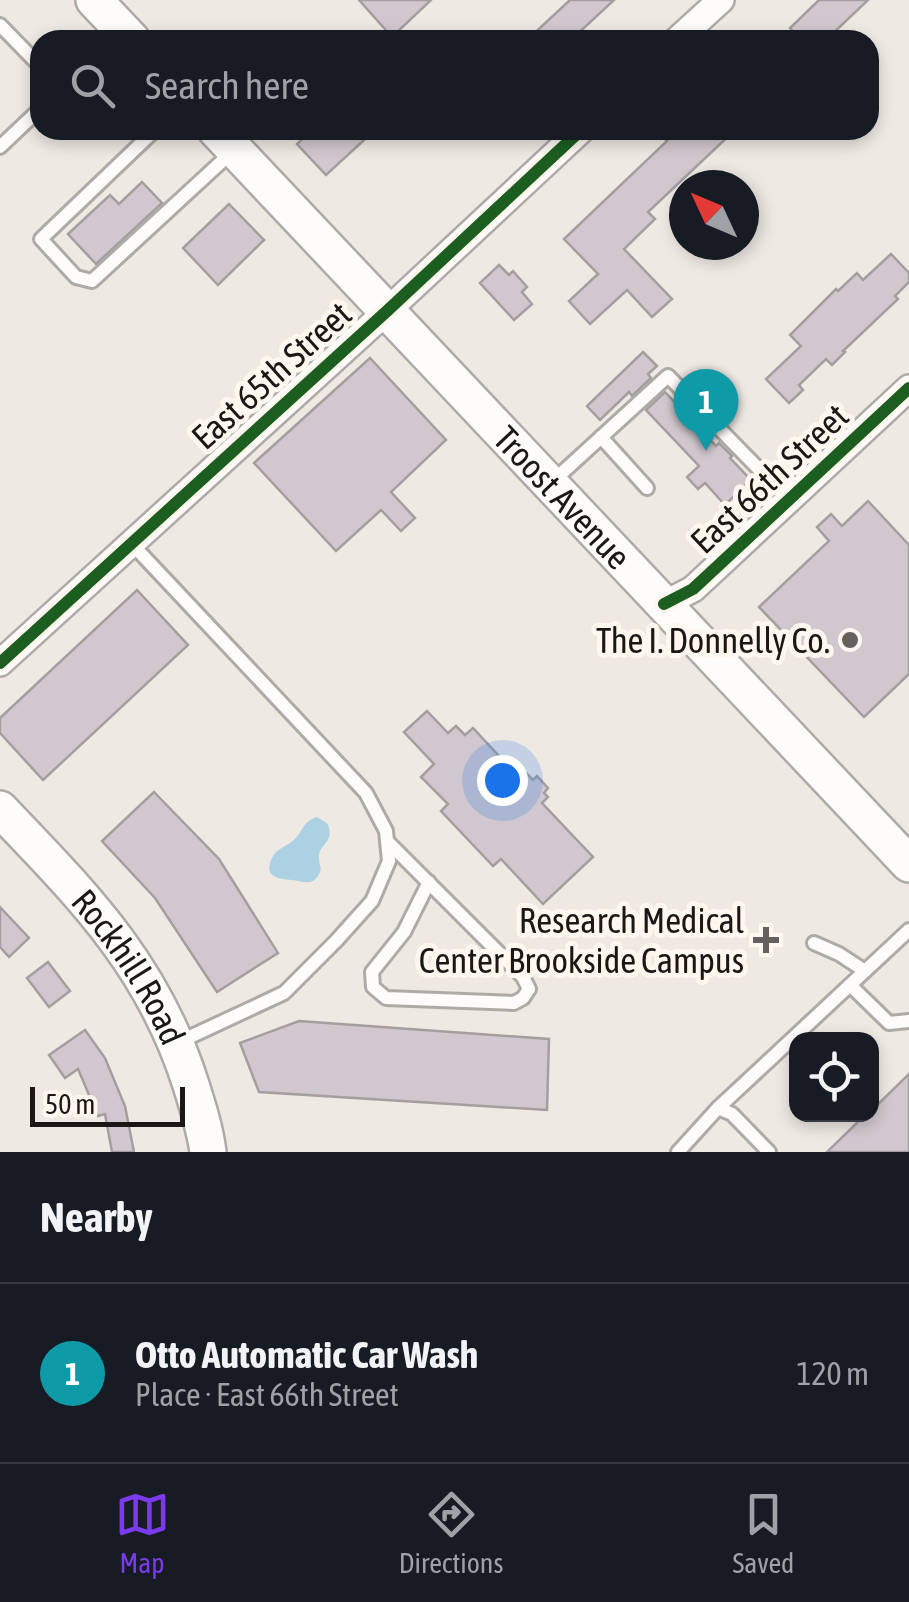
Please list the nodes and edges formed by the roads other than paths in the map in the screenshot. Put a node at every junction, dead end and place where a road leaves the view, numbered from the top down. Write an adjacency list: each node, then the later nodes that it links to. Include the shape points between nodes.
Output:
1 (94, 0): 4 (main road)
2 (721, 0): 5 (street)
3 (0, 25): 6 (lane)
4 (118, 30)
5 (688, 30)
6 (30, 56)
7 (30, 118): 11 (lane)
8 (144, 140): 9 (lane, via 40,238 76,277 92,282)
9 (226, 140): 12 (main road, Troost Avenue)
10 (569, 140): 12 (street, East 65th Street)
11 (0, 147)
12 (386, 311): 15 (main road, Troost Avenue); 18 (street, East 65th Street)
13 (909, 388): 17 (street, East 66th Street)
14 (601, 437): 15 (lane); 16 (lane); 17 (lane, via 668,376)
15 (550, 484): 19 (main road, Troost Avenue)
16 (647, 488)
17 (788, 500): 19 (street, East 66th Street, via 694,589)
18 (131, 543): 20 (street, East 65th Street); 22 (lane, via 366,794)
19 (664, 604): 23 (main road, Troost Avenue)
20 (0, 663)
21 (0, 809): 30 (main road, Rockhill Road, via 114,934)
22 (388, 841): 24 (lane); 30 (lane, via 389,861 372,900 284,992)
23 (909, 864)
24 (428, 882): 24 (lane, via 522,977 529,990 523,998 386,998 373,987 372,972 404,932)
25 (909, 930): 27 (lane)
26 (814, 943): 27 (lane)
27 (865, 971): 28 (lane)
28 (850, 985): 29 (lane, via 889,1023); 31 (lane)
29 (909, 1021)
30 (176, 1043): 32 (main road, Rockhill Road)
31 (718, 1108): 33 (lane); 34 (lane)
32 (208, 1152)
33 (678, 1152)
34 (769, 1152)

